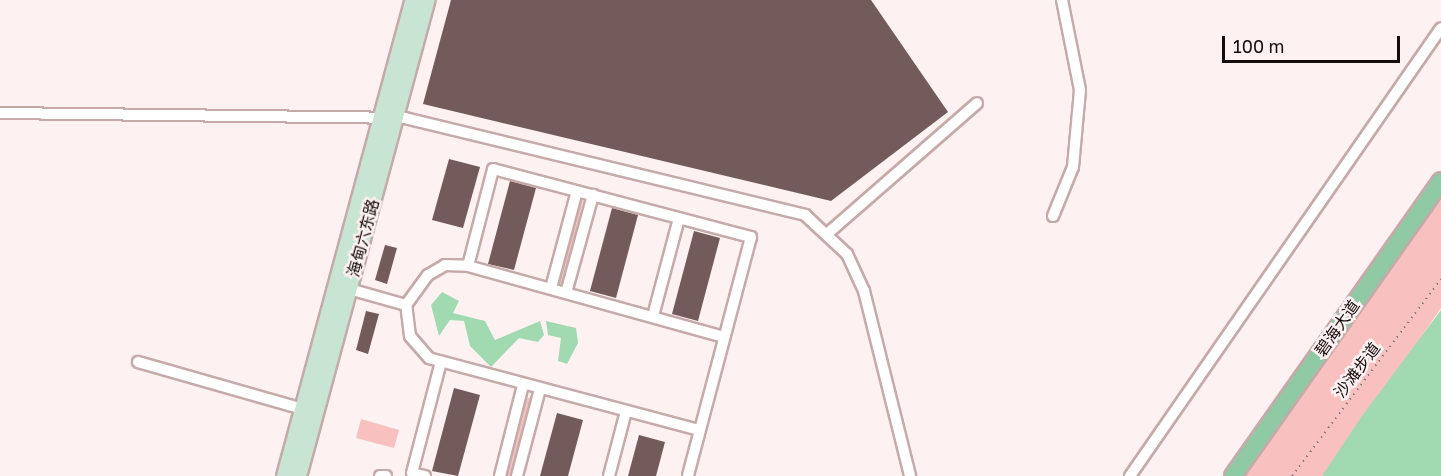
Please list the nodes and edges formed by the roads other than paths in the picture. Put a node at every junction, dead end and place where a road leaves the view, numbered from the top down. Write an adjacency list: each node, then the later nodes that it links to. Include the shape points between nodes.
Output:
1 (412, 0): 7 (main road, 海甸六东路)
2 (426, 0): 7 (main road, 海甸六东路)
3 (1062, 0): 12 (street, via 1080,90 1072,167)
4 (1441, 28): 39 (street)
5 (977, 103): 14 (street)
6 (0, 113): 7 (street)
7 (388, 117): 14 (street, via 784,209 805,215); 16 (main road, 海甸六东路)
8 (1441, 181): 40 (main road, 碧海大道)
9 (577, 191): 11 (street); 15 (street, via 493,169); 17 (street)
10 (1441, 192): 41 (main road, 碧海大道)
11 (593, 195): 13 (street); 18 (street)
12 (1053, 216)
13 (679, 219): 20 (street); 21 (street, via 751,237)
14 (827, 234): 38 (street, via 847,254 864,291)
15 (468, 266): 17 (street); 19 (street, via 445,265 428,274)
16 (343, 287): 19 (street); 26 (main road, 海甸六东路)
17 (551, 288): 18 (street)
18 (566, 293): 20 (street)
19 (406, 304): 23 (street, via 410,336 419,351)
20 (652, 316): 21 (street)
21 (724, 337): 28 (street)
22 (138, 362): 26 (street)
23 (441, 362): 24 (street); 33 (street, via 412,472)
24 (524, 385): 25 (street); 34 (street)
25 (540, 389): 27 (street); 35 (street)
26 (309, 411): 29 (main road, 海甸六东路); 30 (main road, 海甸六东路)
27 (626, 411): 28 (street); 36 (street)
28 (699, 430): 37 (street)
29 (284, 476)
30 (298, 476)
31 (380, 476): 32 (street)
32 (386, 476)
33 (425, 476)
34 (500, 476)
35 (518, 476)
36 (609, 476)
37 (688, 476)
38 (910, 476)
39 (1130, 476)
40 (1233, 476)
41 (1240, 476)

